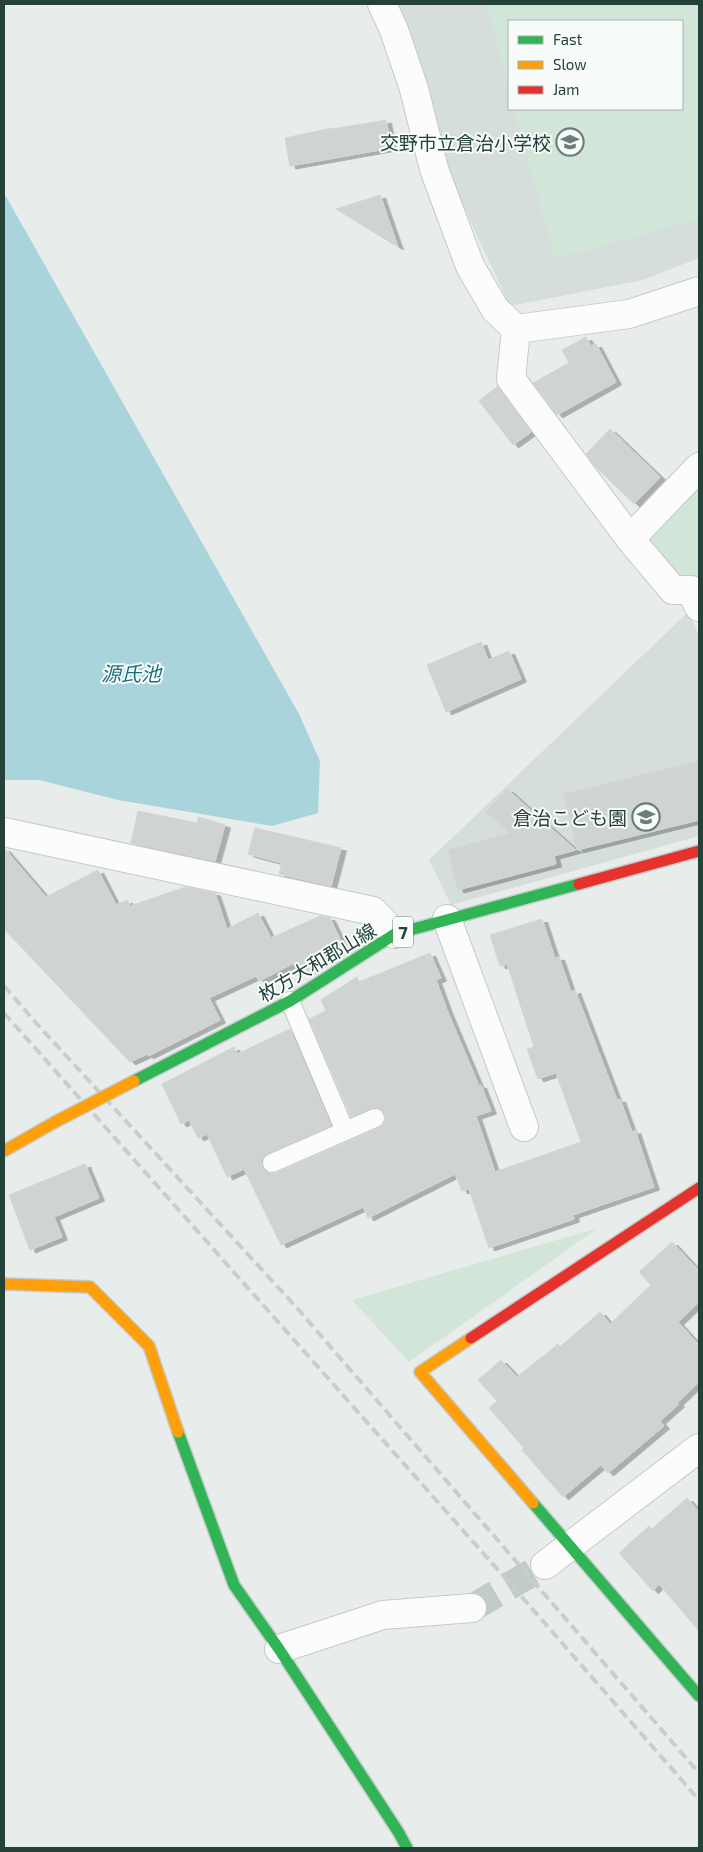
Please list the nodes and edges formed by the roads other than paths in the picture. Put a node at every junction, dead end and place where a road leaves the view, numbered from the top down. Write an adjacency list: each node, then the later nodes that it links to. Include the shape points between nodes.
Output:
1 (382, 4): 3 (street, via 414,89 434,168 470,266 495,309)
2 (699, 291): 3 (street, via 629,314)
3 (516, 329): 5 (street, via 511,379)
4 (699, 467): 5 (street)
5 (630, 539): 6 (street, via 673,590 690,590)
6 (699, 606)
7 (4, 832): 10 (street, via 373,910)
8 (699, 851): 9 (street, 枚方大和郡山線 / 7)
9 (448, 919): 10 (street, 枚方大和郡山線 / 7); 13 (street)
10 (395, 934): 11 (street, 枚方大和郡山線 / 7)
11 (290, 1001): 14 (lane); 15 (street, 枚方大和郡山線 / 7, bridge, via 55,1122)
12 (375, 1118): 14 (lane)
13 (524, 1127)
14 (345, 1131): 16 (lane)
15 (4, 1152)
16 (272, 1164)
17 (699, 1188): 20 (street, via 420,1372)
18 (4, 1284): 23 (street, via 90,1287 149,1346 234,1585)
19 (699, 1448): 20 (street)
20 (570, 1546): 21 (street); 24 (street)
21 (545, 1565)
22 (472, 1608): 23 (street, via 383,1615)
23 (279, 1649): 25 (street)
24 (699, 1696)
25 (407, 1848)

